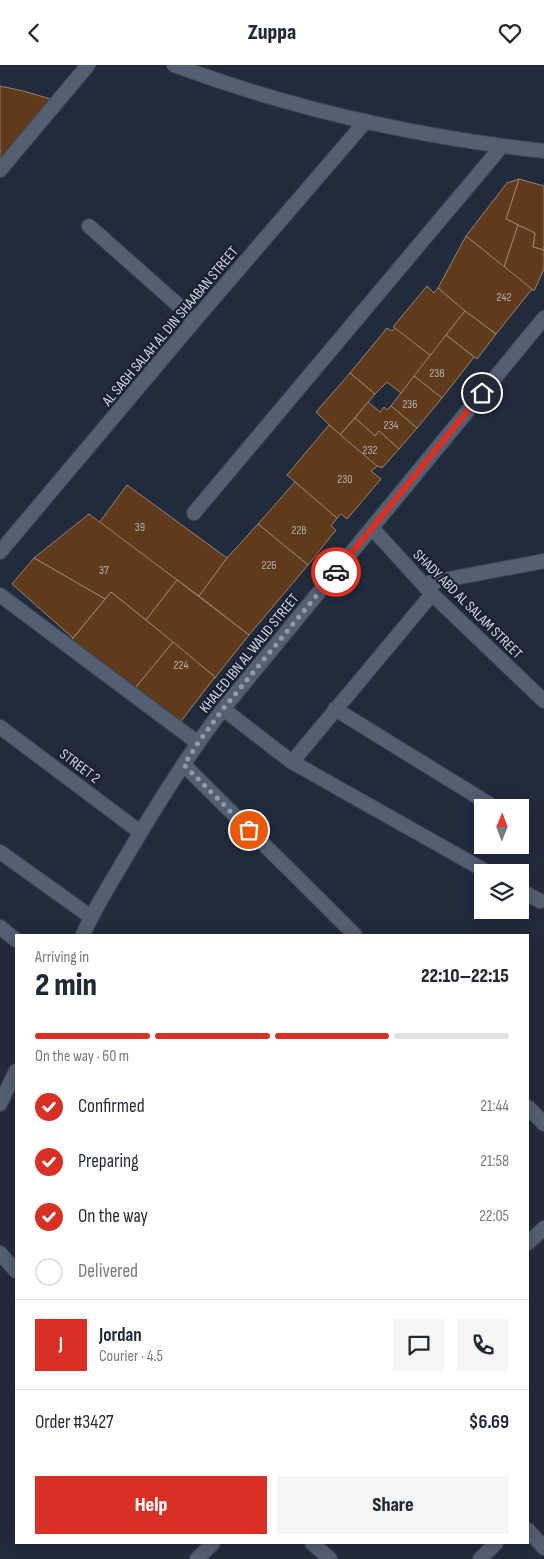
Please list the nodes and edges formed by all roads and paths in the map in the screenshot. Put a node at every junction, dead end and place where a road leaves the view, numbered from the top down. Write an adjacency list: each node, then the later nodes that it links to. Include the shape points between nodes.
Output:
1 (88, 65): 6 (street)
2 (174, 65): 3 (street, via 278,99)
3 (366, 121): 4 (street); 9 (street, AL SAGH SALAH AL DIN SHAABAN STREET)
4 (502, 146): 5 (street); 10 (street)
5 (544, 151)
6 (0, 171)
7 (89, 226): 9 (street)
8 (544, 318): 11 (street, KHALED IBN AL WALID STREET)
9 (196, 320): 12 (street, AL SAGH SALAH AL DIN SHAABAN STREET)
10 (194, 513)
11 (372, 529): 14 (street, SHADY ABD AL SALAM STREET); 17 (street, KHALED IBN AL WALID STREET)
12 (0, 552)
13 (544, 561): 14 (street)
14 (428, 589): 16 (street, SHADY ABD AL SALAM STREET); 18 (street)
15 (0, 595): 20 (street)
16 (544, 701)
17 (223, 709): 20 (street, KHALED IBN AL WALID STREET); 21 (street)
18 (335, 709): 21 (street); 23 (street)
19 (0, 727): 24 (street, STREET 2)
20 (198, 743): 22 (street, KHALED IBN AL WALID STREET)
21 (292, 762): 26 (street)
22 (184, 765): 24 (street, KHALED IBN AL WALID STREET); 32 (street)
23 (481, 799)
24 (140, 832): 29 (street, KHALED IBN AL WALID STREET)
25 (0, 852): 29 (street)
26 (474, 865)
27 (529, 895): 28 (street)
28 (540, 901)
29 (91, 917): 31 (street, KHALED IBN AL WALID STREET)
30 (0, 927): 33 (street)
31 (82, 934)
32 (354, 934)
33 (15, 939)
34 (15, 1073): 35 (street)
35 (0, 1104)
36 (529, 1108): 37 (street)
37 (544, 1124)
38 (544, 1228): 39 (street)
39 (529, 1240)
40 (0, 1253): 41 (street)
41 (15, 1268)
42 (529, 1531): 46 (street)
43 (212, 1544): 47 (street)
44 (313, 1544): 48 (street)
45 (495, 1544): 49 (street)
46 (544, 1547)
47 (197, 1559)
48 (330, 1559)
49 (480, 1559)

